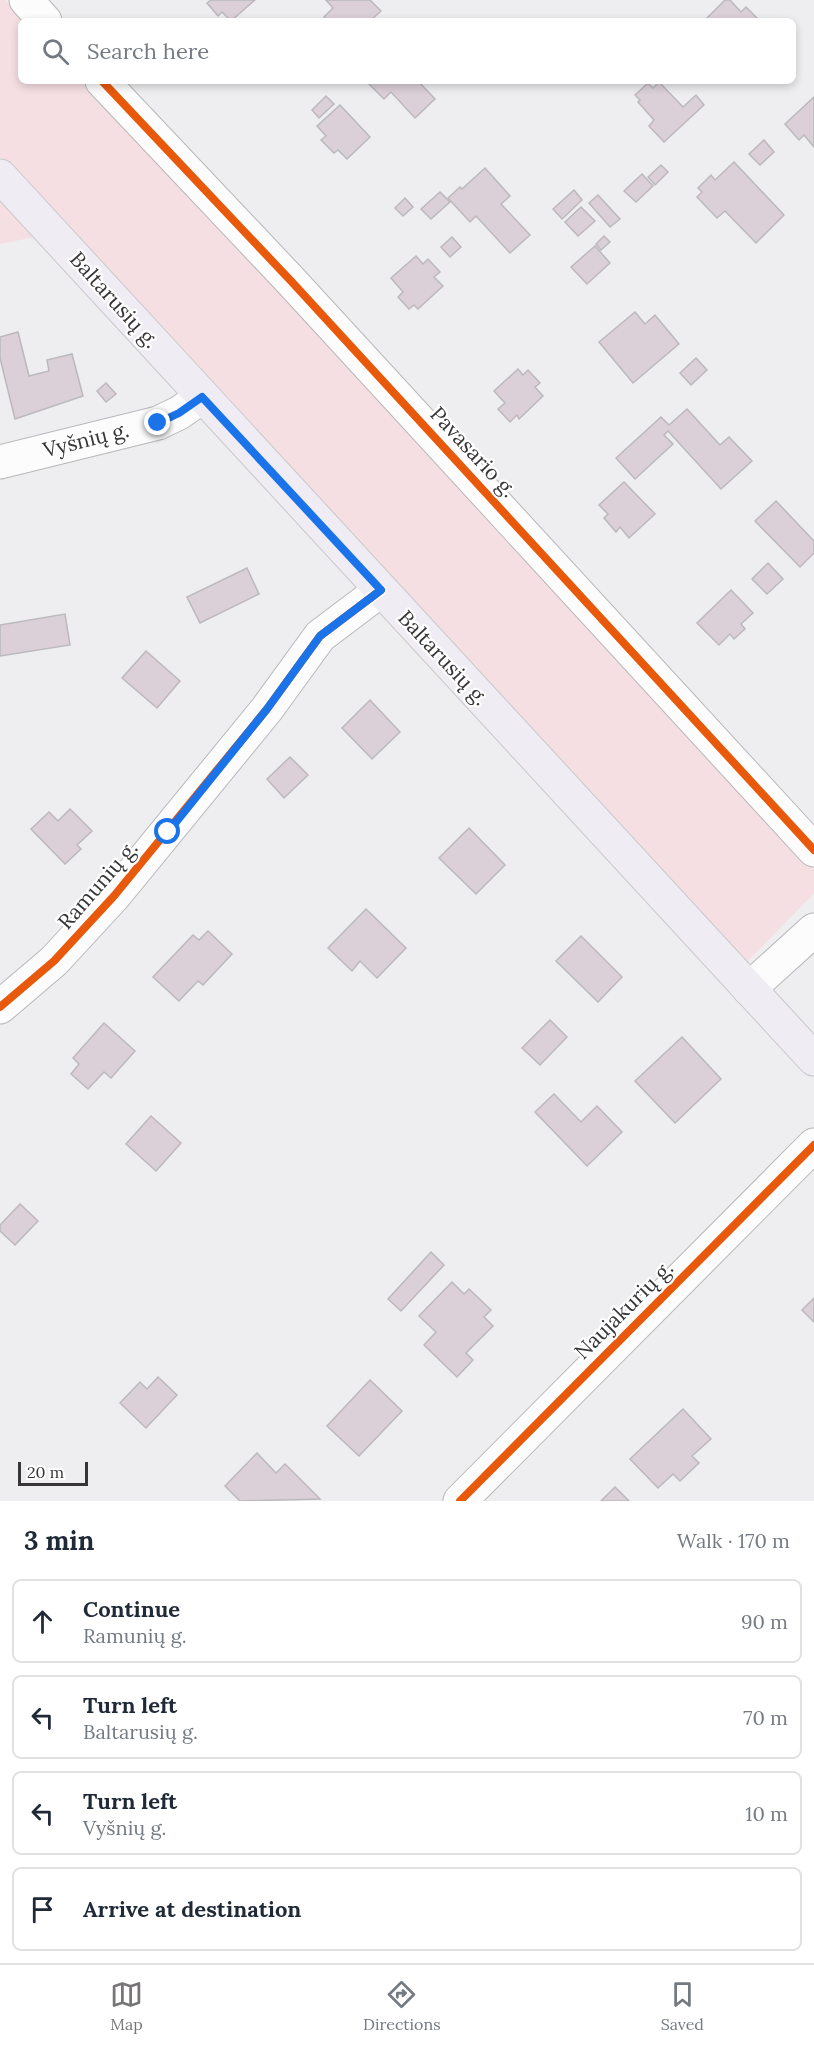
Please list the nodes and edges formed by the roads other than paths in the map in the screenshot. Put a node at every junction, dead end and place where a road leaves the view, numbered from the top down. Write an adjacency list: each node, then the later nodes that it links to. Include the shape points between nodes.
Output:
1 (26, 0): 2 (street)
2 (42, 18)
3 (105, 84): 8 (street, Pavasario g.)
4 (0, 176): 5 (main road, Baltarusių g.)
5 (202, 397): 6 (street, Vyšnių g., via 158,423); 7 (main road, Baltarusių g.)
6 (0, 462)
7 (381, 590): 10 (main road, Baltarusių g.); 11 (street, Ramunių g., via 320,636 247,735 114,896 54,961)
8 (814, 850)
9 (814, 930): 10 (street)
10 (749, 989): 12 (main road, Baltarusių g.)
11 (0, 1007)
12 (814, 1059)
13 (814, 1144): 14 (street, Naujakurių g.)
14 (460, 1501)

